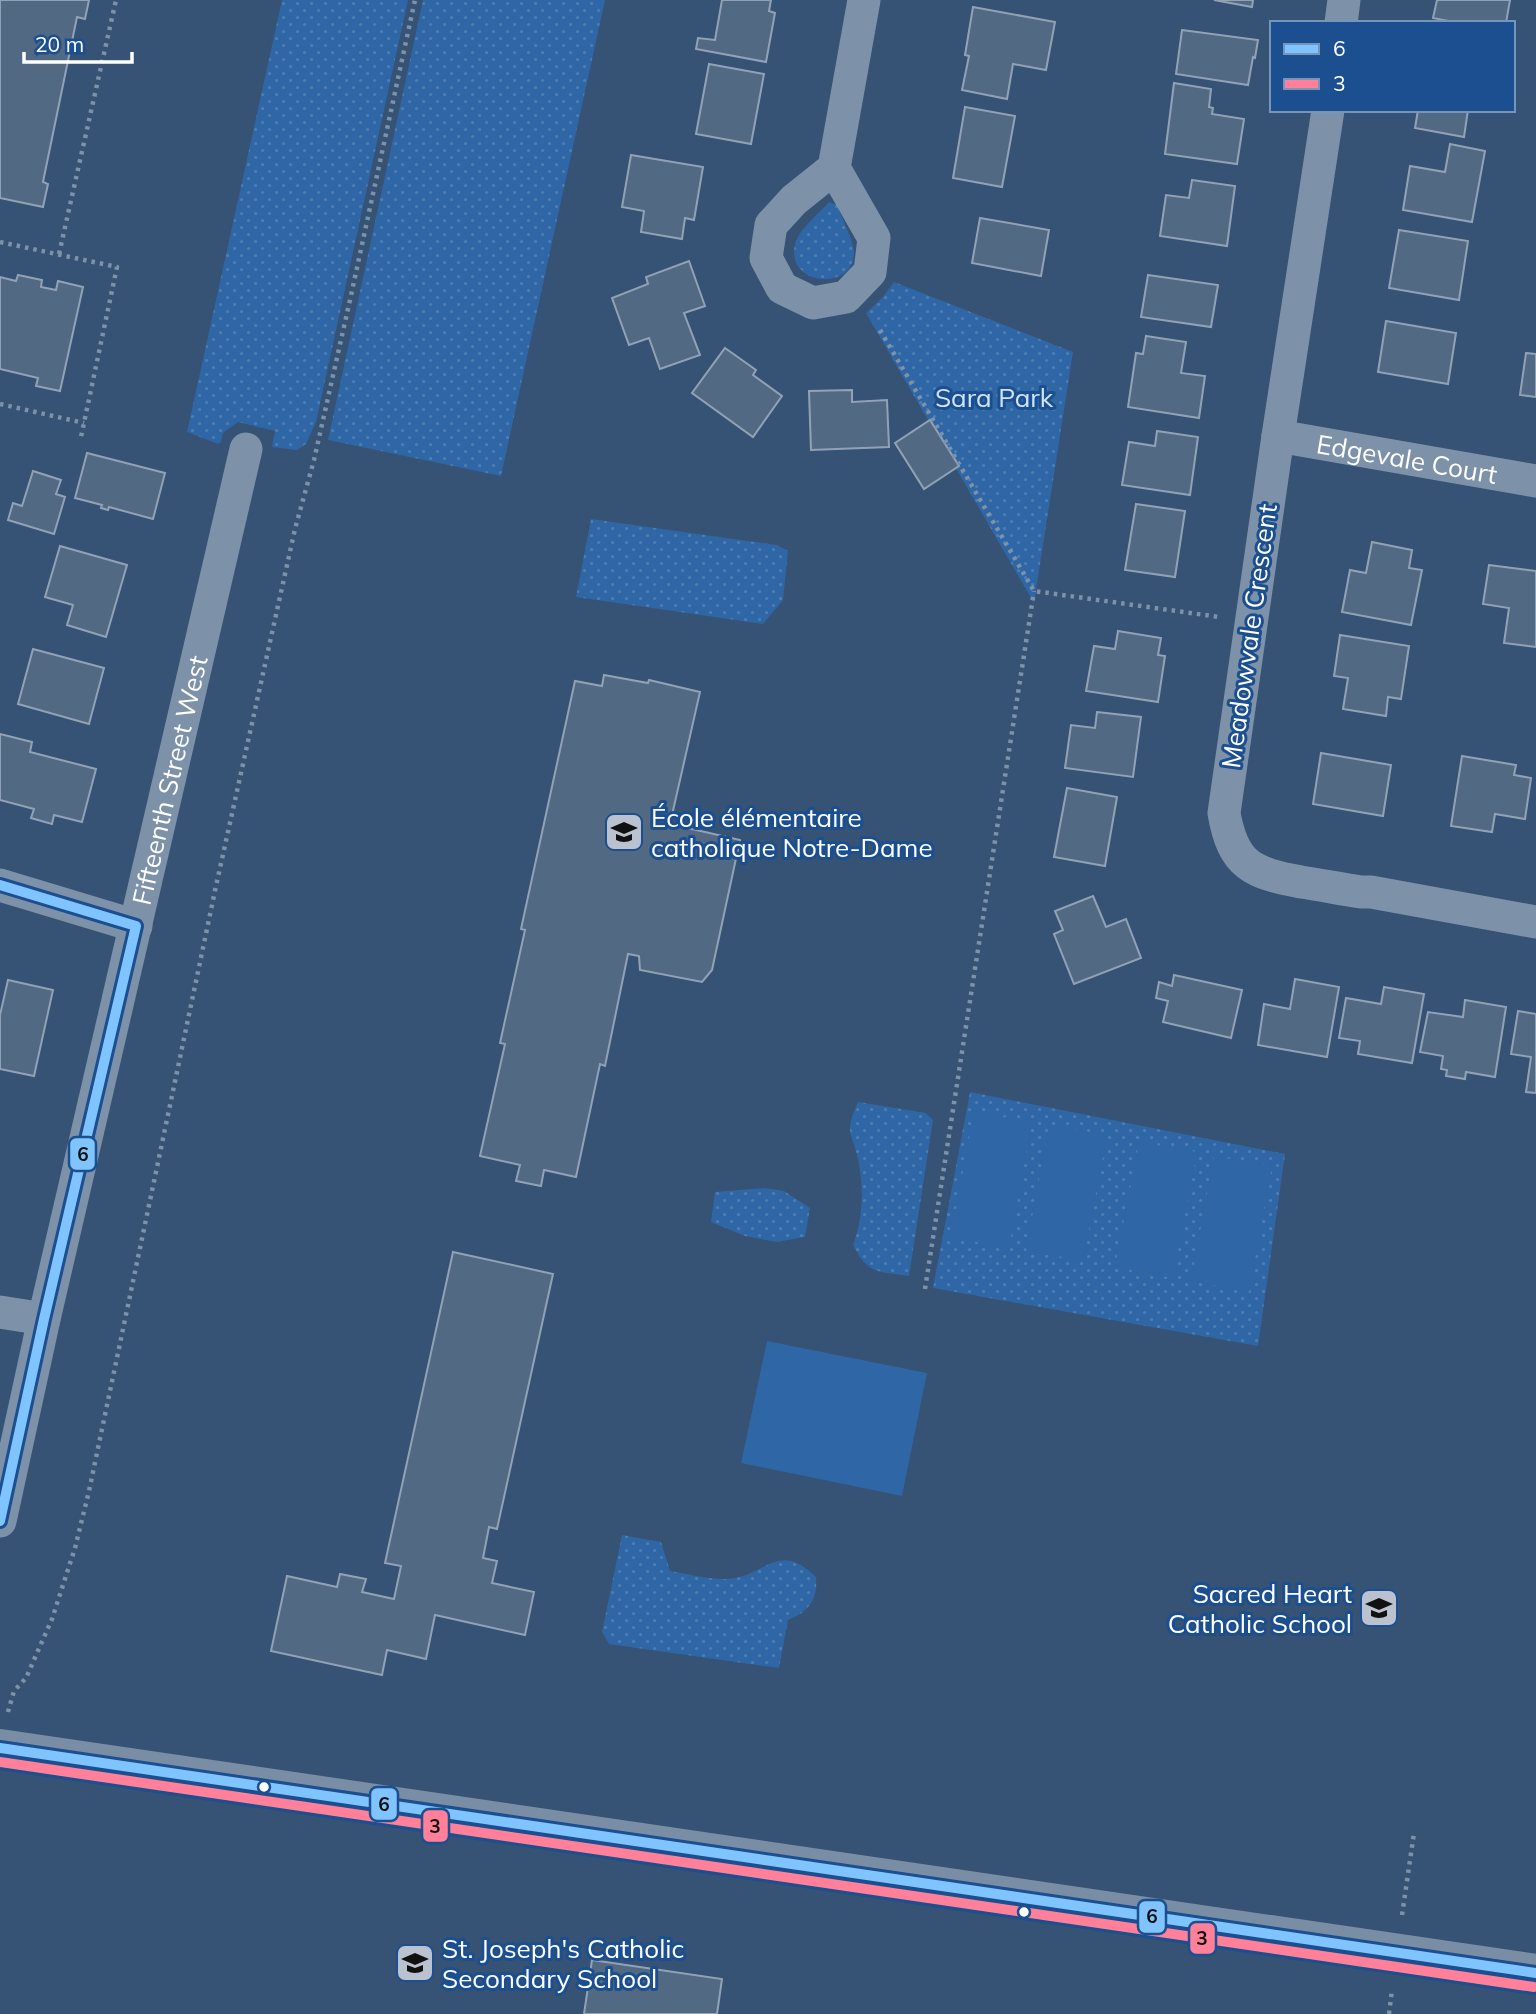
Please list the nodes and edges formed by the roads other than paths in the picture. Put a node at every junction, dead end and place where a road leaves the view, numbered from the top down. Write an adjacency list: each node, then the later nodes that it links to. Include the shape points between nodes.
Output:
1 (864, 0): 5 (street)
2 (1344, 0): 3 (street)
3 (1341, 21)
4 (1328, 112): 6 (street, Meadowvale Crescent)
5 (834, 168)
6 (1278, 436): 8 (street, Edgevale Court); 10 (street, Meadowvale Crescent, via 1224,813 1233,848 1268,876)
7 (246, 450): 11 (street, Fifteenth Street West)
8 (1536, 481)
9 (0, 885): 11 (street)
10 (1536, 922)
11 (136, 926): 13 (street, Fifteenth Street West)
12 (0, 1312): 13 (street)
13 (44, 1319): 14 (street, Fifteenth Street West)
14 (0, 1521)
15 (4, 1749): 16 (street)
16 (1536, 1973)

